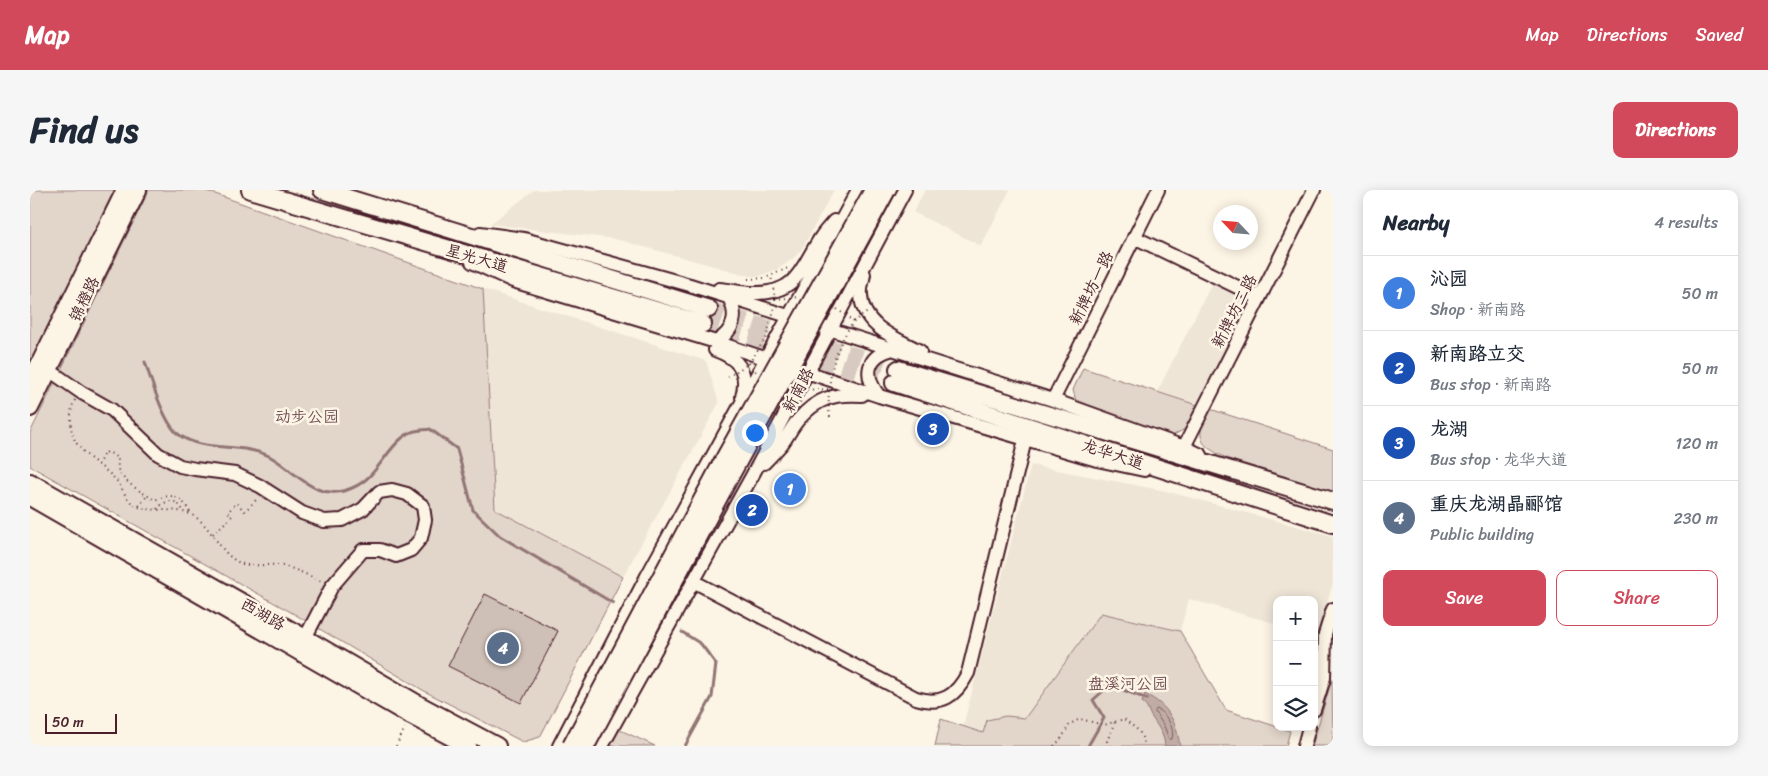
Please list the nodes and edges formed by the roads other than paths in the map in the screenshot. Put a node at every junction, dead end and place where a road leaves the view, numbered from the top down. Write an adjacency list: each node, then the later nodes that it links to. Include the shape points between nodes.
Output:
1 (125, 190): 29 (main road, 锦橙路)
2 (138, 190): 27 (main road, 锦橙路)
3 (250, 190): 13 (main road, 星光大道)
4 (322, 190): 11 (main road, 星光大道)
5 (873, 190): 51 (main road, 新南路, bridge, via 720,466)
6 (887, 190): 52 (main road, 新南路, bridge)
7 (905, 190): 14 (street, 新南路)
8 (1158, 190): 12 (street, 新牌坊一路)
9 (1314, 190): 16 (street, 新牌坊二路)
10 (855, 195): 15 (street, via 822,236 797,278 784,287 756,293); 19 (street)
11 (446, 228): 15 (street, via 524,239); 18 (main road, 星光大道)
12 (1134, 237): 16 (street); 31 (street, 新牌坊一路)
13 (440, 247): 20 (main road, 星光大道); 21 (street, via 513,281)
14 (866, 263): 22 (street, 新南路); 26 (street, via 860,294 862,306 874,325)
15 (690, 285): 17 (street)
16 (1258, 297): 35 (street, 新牌坊二路)
17 (729, 298): 19 (street); 23 (street, via 734,307 732,327)
18 (710, 309)
19 (788, 317): 22 (street); 25 (street)
20 (703, 324)
21 (667, 328): 23 (street); 33 (street, via 736,361 744,380)
22 (830, 330): 24 (street); 28 (street, 新南路)
23 (716, 342): 25 (street)
24 (893, 348): 26 (street); 30 (street, via 876,356 869,370 869,380)
25 (766, 359): 28 (street); 33 (street)
26 (949, 366): 31 (street)
27 (49, 370): 32 (main road, 锦橙路); 45 (street, via 112,410 158,454 180,466 235,474 302,513 324,521 342,520 362,509 379,492 392,490 407,494 423,506 425,520 421,538 411,550 396,556 380,550 363,550 332,586)
28 (807, 372): 30 (street); 37 (street, 新南路)
29 (30, 382)
30 (879, 396): 34 (street); 37 (street, via 849,394 823,399 798,421)
31 (1053, 400): 35 (street)
32 (30, 408)
33 (736, 414): 50 (street)
34 (1026, 440): 39 (street, via 1097,460); 43 (street, via 968,673 962,686 941,700 929,702 916,698)
35 (1184, 447): 36 (street)
36 (1240, 473): 39 (main road, 龙华大道, via 896,376); 41 (main road, 龙华大道)
37 (752, 476): 43 (street, 新南路)
38 (30, 482): 45 (main road, 西湖路)
39 (1202, 482): 42 (main road, 龙华大道)
40 (30, 497): 45 (main road, 西湖路)
41 (1333, 501)
42 (1333, 524)
43 (693, 581): 53 (street, 新南路)
44 (1333, 609): 46 (street, via 1325,634 1324,678)
45 (302, 644): 48 (main road, 西湖路, via 411,716); 49 (main road, 西湖路)
46 (1318, 697)
47 (1309, 731): 54 (street)
48 (468, 746)
49 (497, 746)
50 (559, 746)
51 (571, 746)
52 (586, 746)
53 (602, 746)
54 (1304, 746)

